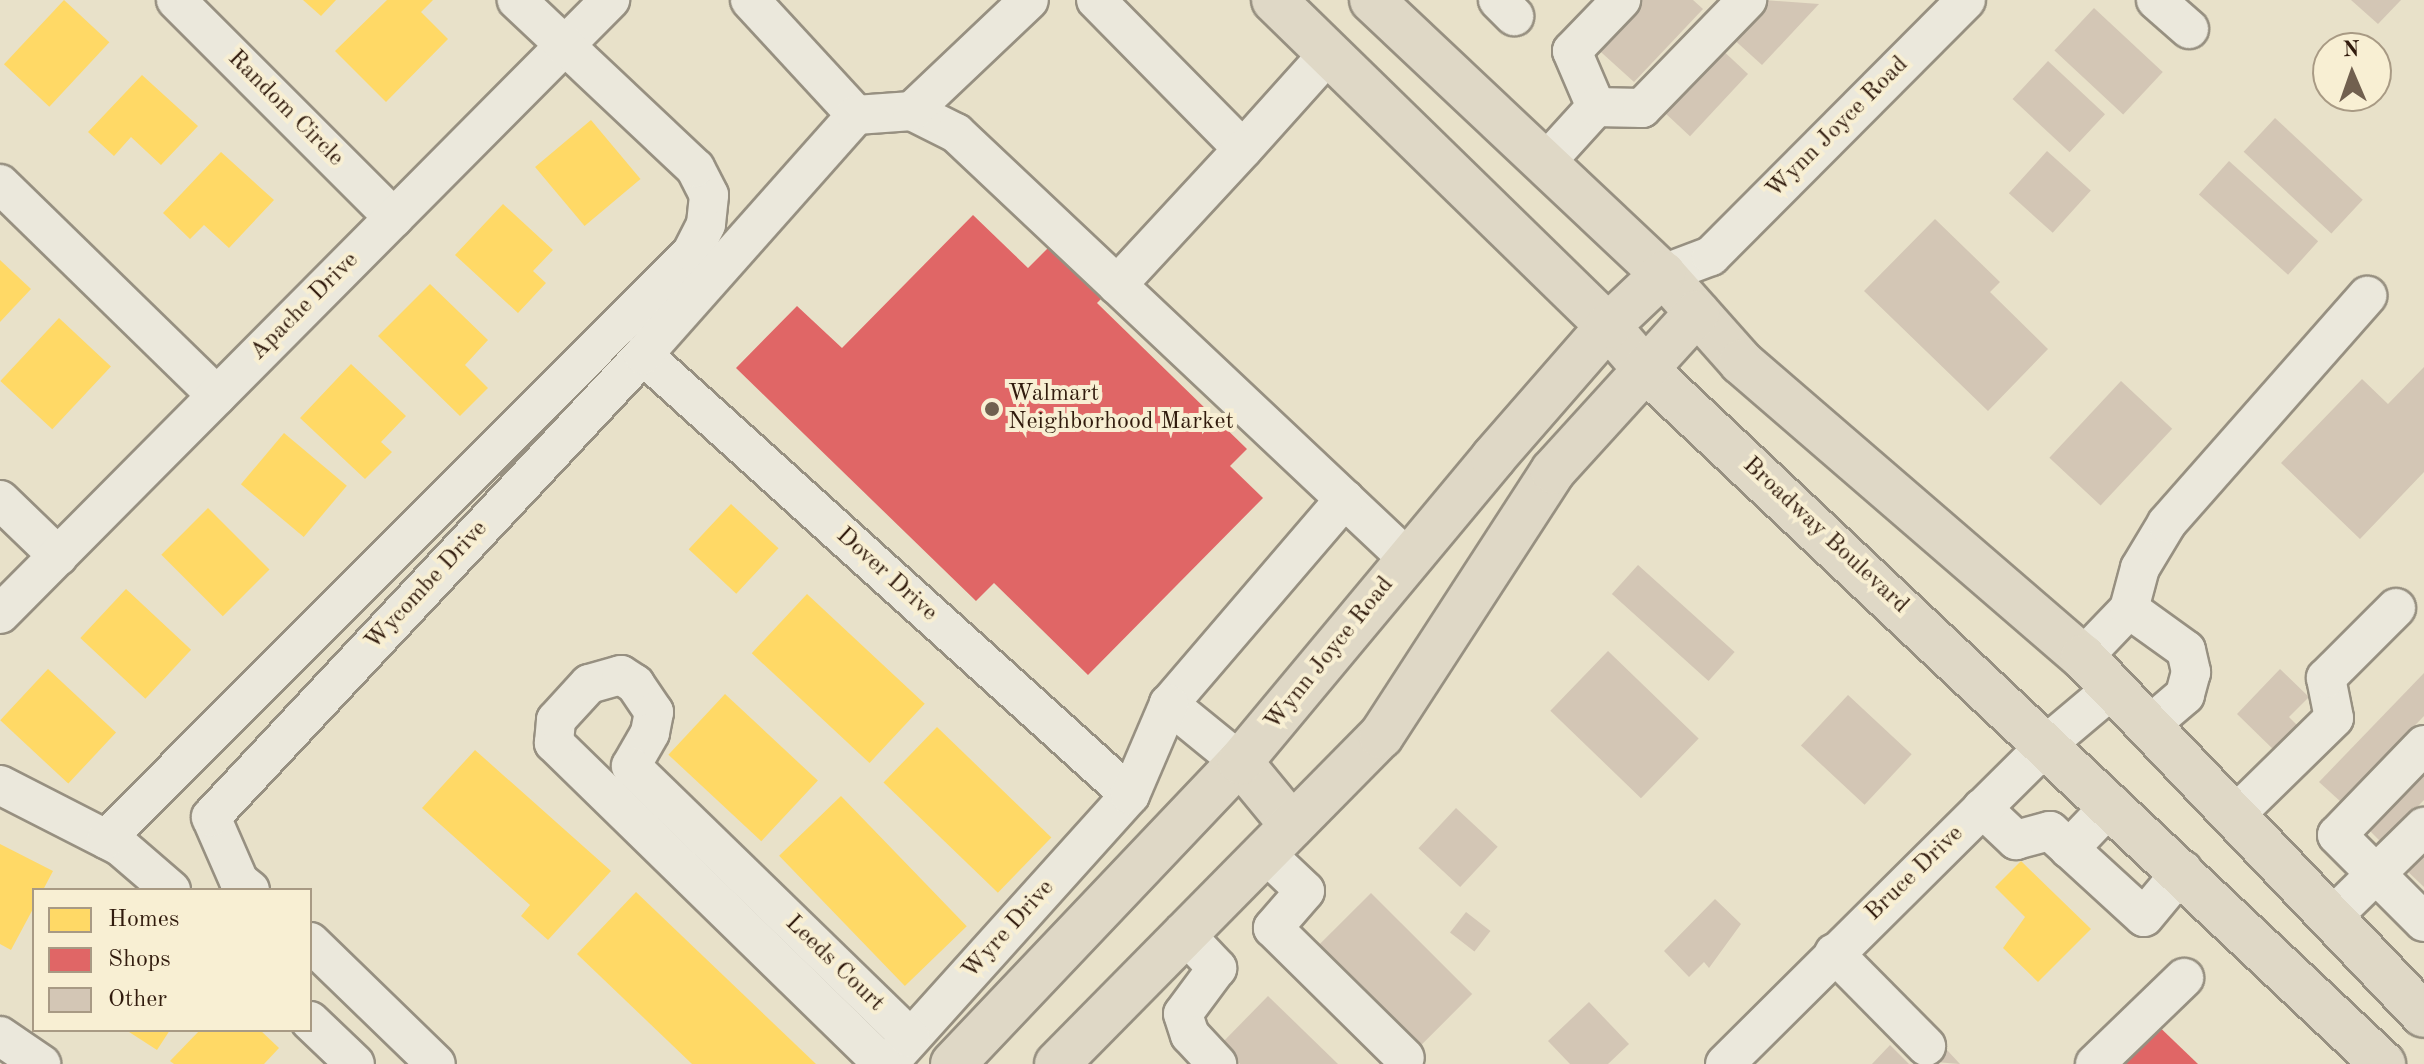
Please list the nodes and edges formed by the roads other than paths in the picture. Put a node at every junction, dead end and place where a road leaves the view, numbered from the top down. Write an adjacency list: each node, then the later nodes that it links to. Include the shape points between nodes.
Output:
1 (176, 0): 22 (street, Random Circle)
2 (517, 0): 14 (street)
3 (610, 0): 14 (street, Apache Drive)
4 (750, 0): 18 (street)
5 (1029, 0): 17 (street)
6 (1096, 0): 19 (street)
7 (1274, 0): 15 (main road, Broadway Boulevard)
8 (1621, 0): 16 (street, via 1572,51)
9 (1747, 0): 16 (street, via 1642,108)
10 (1966, 0): 23 (street, Wynn Joyce Road)
11 (2156, 0): 13 (street)
12 (1376, 1): 15 (main road); 20 (main road)
13 (2189, 29)
14 (562, 43): 22 (street, Apache Drive); 52 (street, via 695,168 709,195 706,224 692,252)
15 (1329, 53): 19 (street); 28 (main road, Broadway Boulevard)
16 (1596, 107): 20 (street)
17 (912, 111): 18 (street); 25 (street, via 956,133)
18 (856, 115): 29 (street, Wycombe Drive)
19 (1243, 149): 25 (street)
20 (1545, 163): 24 (main road)
21 (0, 184): 31 (street)
22 (394, 218): 31 (street, Apache Drive)
23 (1711, 256): 24 (street, Wynn Joyce Road); 27 (street)
24 (1663, 274): 27 (main road); 28 (main road, Wynn Joyce Road)
25 (1117, 285): 32 (street)
26 (2367, 296): 37 (street, via 2167,523 2140,568)
27 (1697, 313): 30 (main road); 39 (main road, via 1741,362)
28 (1608, 326): 30 (main road, Broadway Boulevard); 35 (main road, Wynn Joyce Road)
29 (643, 355): 47 (street, Dover Drive); 58 (street, Wycombe Drive, via 211,817 239,881)
30 (1645, 369): 43 (main road, Broadway Boulevard); 53 (main road, via 1553,471 1381,736)
31 (217, 396): 34 (street, Apache Drive)
32 (1345, 499): 35 (street); 41 (street, Wyre Drive)
33 (0, 500): 34 (street)
34 (58, 556): 38 (street, Apache Drive)
35 (1407, 558): 45 (main road, Wynn Joyce Road, via 1322,670)
36 (2396, 608): 50 (street, via 2326,678 2334,718)
37 (2129, 609): 39 (street); 42 (street, via 2186,650 2191,672 2185,695)
38 (0, 614)
39 (2083, 657): 40 (main road)
40 (2111, 690): 42 (main road); 43 (street, Bruce Drive)
41 (1169, 704): 45 (street); 47 (street, Wyre Drive)
42 (2151, 724): 50 (main road)
43 (2048, 743): 48 (main road, Broadway Boulevard); 49 (street, Bruce Drive)
44 (2424, 745): 56 (street, via 2337,835)
45 (1240, 762): 53 (main road); 76 (main road, Wynn Joyce Road)
46 (0, 785): 52 (street)
47 (1130, 795): 71 (street, Wyre Drive)
48 (2112, 804): 54 (street); 55 (main road, Broadway Boulevard)
49 (1982, 808): 54 (street, via 2016,840 2050,831); 65 (street, Bruce Drive)
50 (2236, 814): 61 (main road)
51 (2424, 827): 56 (street)
52 (106, 839): 57 (street)
53 (1278, 839): 63 (main road); 72 (street, via 1305,891 1273,928)
54 (2069, 849): 55 (street, via 2144,917)
55 (2183, 870): 81 (main road, Broadway Boulevard)
56 (2377, 873): 61 (street); 62 (street)
57 (168, 888)
58 (248, 888)
59 (758, 890): 60 (street); 60 (street, Leeds Court, via 618,780); 71 (street, Leeds Court)
60 (732, 917): 71 (street, Leeds Court)
61 (2332, 917): 67 (main road)
62 (2424, 922)
63 (1183, 932): 77 (main road); 78 (street, via 1217,968 1183,1014 1190,1035)
64 (312, 944): 75 (street)
65 (1834, 953): 70 (street); 79 (street, Bruce Drive)
66 (2184, 978): 80 (street)
67 (2424, 1015)
68 (312, 1023): 74 (street)
69 (0, 1036): 73 (street)
70 (1926, 1046)
71 (894, 1055)
72 (1405, 1058)
73 (41, 1064)
74 (355, 1064)
75 (436, 1064)
76 (953, 1064)
77 (1057, 1064)
78 (1217, 1064)
79 (1725, 1064)
80 (2095, 1064)
81 (2383, 1064)

